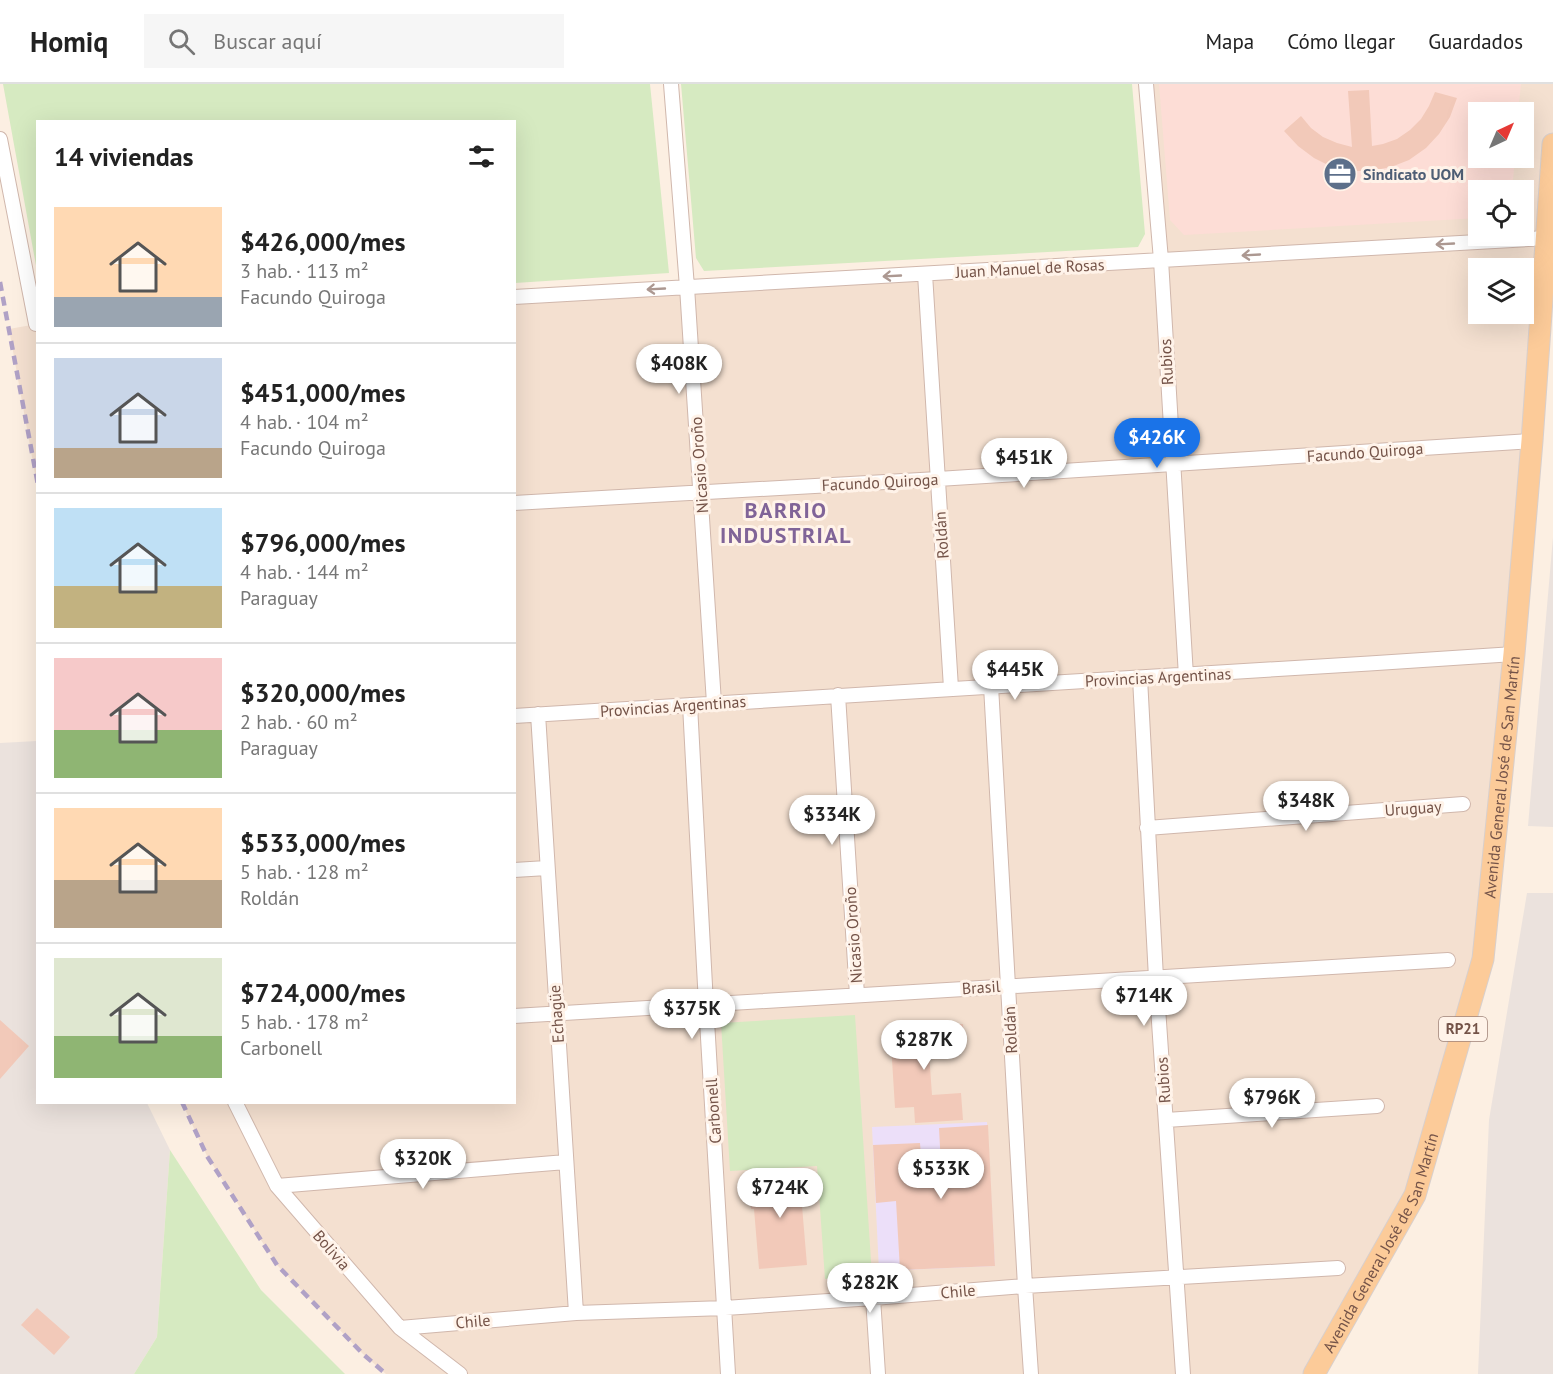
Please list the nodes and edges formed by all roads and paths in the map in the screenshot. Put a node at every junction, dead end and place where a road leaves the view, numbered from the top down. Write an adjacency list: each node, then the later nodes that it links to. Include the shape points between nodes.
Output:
1 (671, 84): 8 (street, Nicasio Oroño)
2 (1146, 84): 6 (street, Rubios)
3 (0, 139): 10 (street)
4 (1553, 144): 5 (main road, Avenida General José de San Martín / RP21)
5 (1546, 238): 6 (street, Juan Manuel de Rosas, one-way to 6); 11 (main road, Avenida General José de San Martín / RP21)
6 (1161, 260): 7 (street, Juan Manuel de Rosas); 12 (street, Rubios)
7 (925, 274): 8 (street, Juan Manuel de Rosas, one-way to 8); 13 (street, Roldán)
8 (687, 287): 9 (street, Juan Manuel de Rosas, one-way to 9); 14 (street, Nicasio Oroño)
9 (516, 297)
10 (36, 319)
11 (1532, 441): 12 (street, Facundo Quiroga); 16 (main road, Avenida General José de San Martín / RP21)
12 (1172, 464): 13 (street, Facundo Quiroga); 17 (street, Rubios)
13 (938, 479): 14 (street, Facundo Quiroga); 20 (street, Roldán)
14 (701, 492): 15 (street, Facundo Quiroga); 22 (street, Nicasio Oroño)
15 (516, 503)
16 (1514, 654): 17 (street, Provincias Argentinas); 54 (main road, Avenida General José de San Martín / RP21, via 1483,959 1415,1194)
17 (1186, 676): 18 (street, Provincias Argentinas)
18 (1140, 678): 19 (street, Provincias Argentinas); 27 (street, Rubios)
19 (991, 686): 20 (street, Provincias Argentinas); 32 (street, Roldán)
20 (951, 688): 21 (street, Provincias Argentinas)
21 (838, 695): 22 (street, Provincias Argentinas); 33 (street, Nicasio Oroño)
22 (714, 703): 23 (street, Provincias Argentinas)
23 (690, 705): 24 (street, Provincias Argentinas); 34 (street, Carbonell)
24 (538, 714): 25 (street, Provincias Argentinas); 28 (street, Echagüe)
25 (516, 716)
26 (1463, 804): 27 (street, Uruguay)
27 (1147, 828): 31 (street, Rubios)
28 (547, 868): 29 (street); 35 (street, Echagüe)
29 (516, 870)
30 (1448, 960): 31 (street, Brasil)
31 (1156, 978): 32 (street, Brasil); 39 (street, Rubios)
32 (1008, 986): 33 (street, Brasil); 44 (street, Roldán)
33 (857, 995): 34 (street, Brasil)
34 (706, 1004): 35 (street, Brasil); 46 (street, Carbonell)
35 (556, 1013): 36 (street, Brasil); 40 (street, Echagüe)
36 (516, 1016)
37 (236, 1104): 41 (street, Bolivia)
38 (1377, 1106): 39 (street)
39 (1166, 1120): 43 (street, Rubios)
40 (566, 1162): 41 (street); 47 (street, Echagüe)
41 (277, 1186): 48 (street, Bolivia)
42 (1338, 1268): 43 (street, Chile)
43 (1177, 1277): 44 (street, Chile); 53 (street, Rubios)
44 (1025, 1286): 45 (street, Chile); 52 (street, Roldán)
45 (873, 1298): 46 (street, Chile); 51 (street)
46 (725, 1308): 47 (street, Chile); 50 (street, Carbonell)
47 (576, 1313): 48 (street, Chile)
48 (400, 1328): 49 (street, Bolivia)
49 (460, 1374)
50 (728, 1374)
51 (878, 1374)
52 (1031, 1374)
53 (1183, 1374)
54 (1314, 1374)

